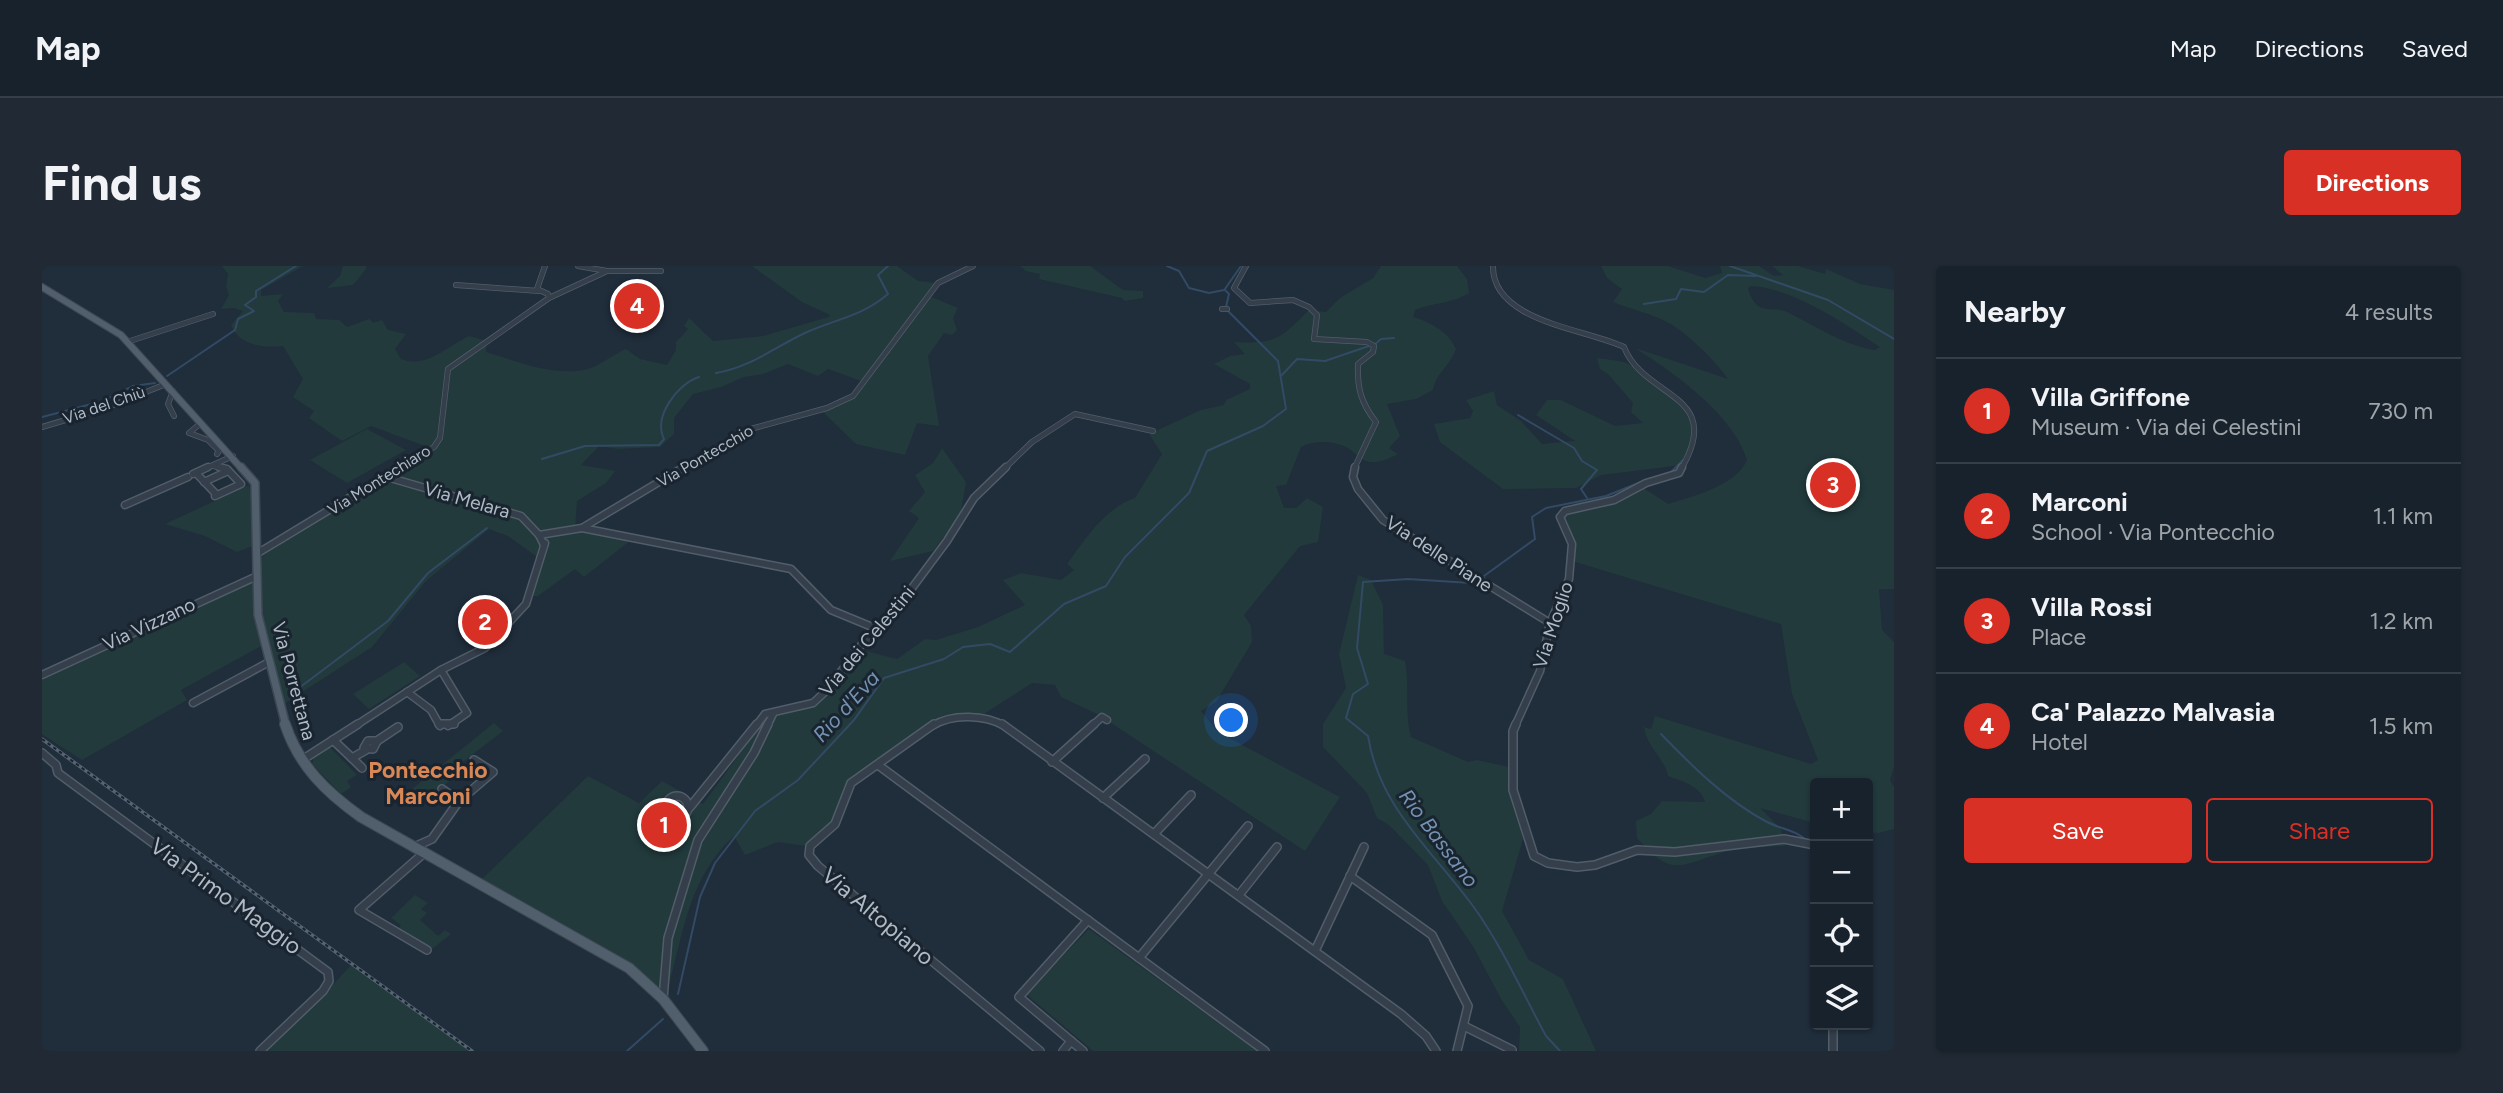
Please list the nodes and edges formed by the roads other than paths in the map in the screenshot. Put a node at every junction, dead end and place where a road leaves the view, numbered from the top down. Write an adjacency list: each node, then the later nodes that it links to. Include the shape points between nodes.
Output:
1 (545, 266): 9 (street)
2 (578, 266): 6 (street)
3 (973, 266): 31 (street, Via Pontecchio, via 939,283 853,396 820,413 747,430)
4 (1246, 266): 37 (street, Via delle Piane, via 1234,291 1254,304 1289,299 1317,315 1314,339 1374,346 1358,364 1357,388 1361,404 1376,422 1353,477 1357,489 1383,520)
5 (1493, 266): 37 (street, Via Moglio, via 1494,283 1502,295 1521,308 1569,331 1624,347 1635,369 1688,407 1696,426 1696,444 1679,473 1614,500 1565,511 1560,517 1572,544 1569,579)
6 (607, 271): 7 (street); 10 (street, Via Montechiaro)
7 (661, 271)
8 (42, 288): 12 (main road, Via Porrettana, via 109,326)
9 (538, 290): 9 (street, via 473,283 456,285); 10 (street)
10 (549, 298): 25 (street, Via Montechiaro, via 448,369 438,442)
11 (213, 314): 12 (street)
12 (127, 342): 13 (main road, Via Porrettana)
13 (166, 384): 14 (main road, Via Porrettana); 17 (street, Via del Chiù)
14 (173, 391): 15 (street, via 168,404); 16 (main road, Via Porrettana)
15 (174, 416)
16 (202, 426): 19 (street, via 193,432 208,440); 20 (main road, Via Porrettana)
17 (42, 427)
18 (1153, 431): 38 (street, Via dei Celestini, via 1075,414 1032,442 974,498 947,541)
19 (217, 454)
20 (233, 456): 21 (street); 35 (main road, Via Porrettana, via 255,483)
21 (213, 466): 22 (street); 23 (street)
22 (228, 471): 24 (street); 26 (street, via 241,484 216,495)
23 (192, 475): 26 (street); 28 (street)
24 (215, 477): 26 (street); 27 (street)
25 (387, 477): 32 (street, Via Melara, via 521,516); 35 (street, Via Montechiaro)
26 (204, 482)
27 (225, 488)
28 (140, 498): 29 (street); 30 (street)
29 (125, 505)
30 (147, 505)
31 (582, 528): 33 (street, Via Pontecchio); 38 (street, via 791,569 831,610)
32 (539, 535): 33 (street, Via Pontecchio); 34 (street)
33 (553, 535): 34 (street)
34 (544, 545): 40 (street, via 526,604 512,622 476,655)
35 (258, 553): 36 (main road, Via Porrettana)
36 (257, 576): 39 (main road, Via Porrettana, via 258,615); 41 (street, Via Vizzano)
37 (1550, 623): 66 (street, Via Moglio, via 1540,671 1513,731 1513,790 1534,856 1552,864 1583,865 1601,864 1622,852 1639,850 1677,852 1790,839)
38 (877, 629): 44 (street, Via dei Celestini, via 813,703)
39 (269, 662): 43 (street); 52 (main road, Via Porrettana)
40 (441, 670): 42 (street); 42 (street, via 467,713 462,720 440,726 431,710)
41 (42, 675)
42 (407, 692): 47 (street)
43 (193, 703)
44 (774, 714): 58 (street, via 765,714); 78 (street, via 698,840 668,938)
45 (1107, 720): 53 (street, via 1102,717)
46 (398, 727): 49 (street, via 366,743 366,750)
47 (333, 740): 49 (street); 52 (street)
48 (42, 753): 82 (street, Via Primo Maggio, via 58,773 328,972 323,991)
49 (352, 758): 55 (street)
50 (1145, 759): 59 (street)
51 (474, 760): 61 (street, via 493,772)
52 (300, 761): 69 (main road, Via Porrettana, via 334,798)
53 (1052, 762): 54 (street, Via Altopiano, via 988,717 942,720); 59 (street, Via Altopiano)
54 (878, 765): 74 (street); 84 (street, Via Altopiano, via 851,783 835,824 810,846 809,855)
55 (362, 768)
56 (442, 789): 61 (street)
57 (1191, 795): 64 (street)
58 (698, 797): 60 (street); 62 (street)
59 (1103, 797): 64 (street, Via Altopiano)
60 (685, 798): 62 (street); 62 (street, via 669,800 665,813 678,817)
61 (459, 801): 65 (street)
62 (690, 807)
63 (1248, 826): 71 (street)
64 (1154, 834): 71 (street, Via Altopiano)
65 (432, 839): 69 (street); 70 (street)
66 (1810, 844)
67 (1278, 847): 73 (street)
68 (1364, 847): 72 (street)
69 (414, 848): 70 (main road, Via Porrettana)
70 (425, 853): 75 (street, via 359,910); 78 (main road, Via Porrettana, via 629,968)
71 (1207, 872): 73 (street, Via Altopiano); 77 (street)
72 (1350, 876): 76 (street); 79 (street, via 1432,935 1468,1006)
73 (1238, 895): 76 (street, Via Altopiano)
74 (1088, 920): 77 (street); 81 (street, via 1019,996)
75 (427, 950)
76 (1315, 951): 88 (street, Via Altopiano, via 1401,1014)
77 (1139, 958): 87 (street)
78 (663, 999): 83 (main road, Via Porrettana)
79 (1464, 1026): 89 (street); 90 (street)
80 (1833, 1030): 91 (street)
81 (1072, 1041): 85 (street); 86 (street)
82 (260, 1051)
83 (702, 1051)
84 (1040, 1051)
85 (1063, 1051)
86 (1083, 1051)
87 (1265, 1051)
88 (1436, 1051)
89 (1457, 1051)
90 (1512, 1051)
91 (1833, 1051)

